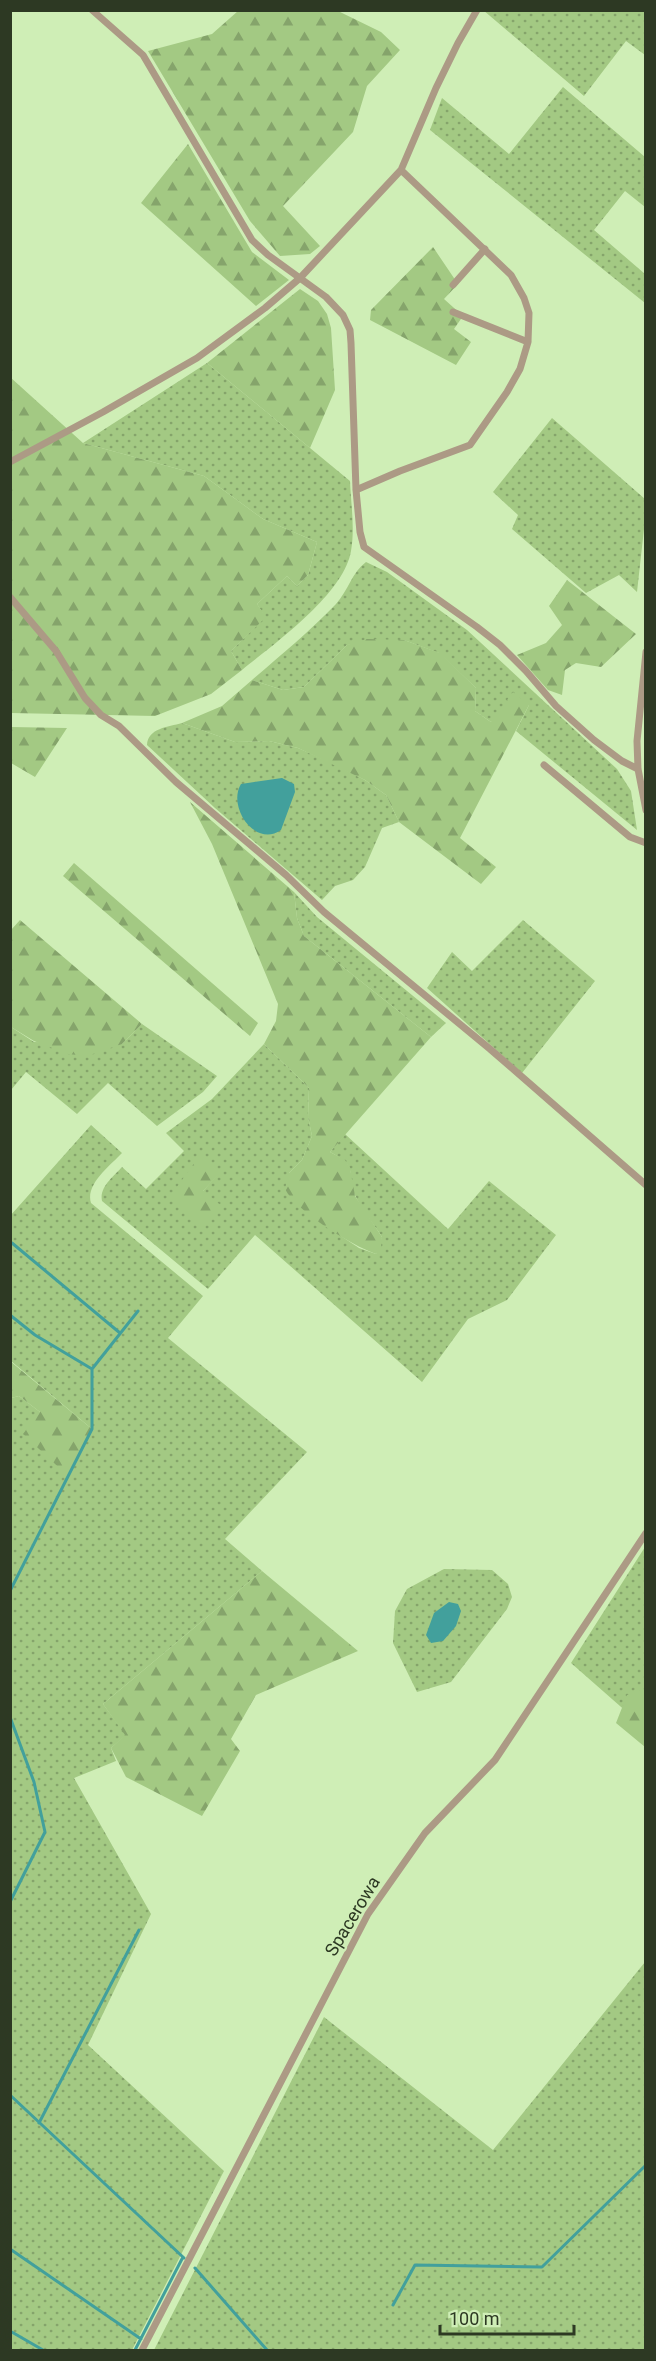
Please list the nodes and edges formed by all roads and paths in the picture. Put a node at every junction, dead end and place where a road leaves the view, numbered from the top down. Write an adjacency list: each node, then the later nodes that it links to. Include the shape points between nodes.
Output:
1 (92, 10): 5 (street, via 143,55 252,240)
2 (477, 10): 3 (street, via 436,88)
3 (400, 170): 4 (street); 5 (street)
4 (486, 249): 6 (street); 8 (street, via 512,275 524,298 529,313)
5 (300, 278): 9 (street, via 197,358); 10 (street, via 327,297 350,330)
6 (453, 285)
7 (453, 312): 8 (street)
8 (528, 342): 10 (street, via 520,369 470,445)
9 (10, 462)
10 (356, 490): 14 (street, via 364,547 485,633 556,706 622,761)
11 (10, 597): 17 (street, via 56,651 84,698 101,715 119,726 176,782 324,912 490,1049)
12 (645, 652): 14 (street)
13 (544, 765): 16 (street, via 630,837)
14 (638, 769): 15 (street)
15 (645, 810)
16 (645, 843)
17 (645, 1185)
18 (645, 1533): 19 (street, Spacerowa, via 495,1760 425,1833 368,1914)
19 (142, 2350)

